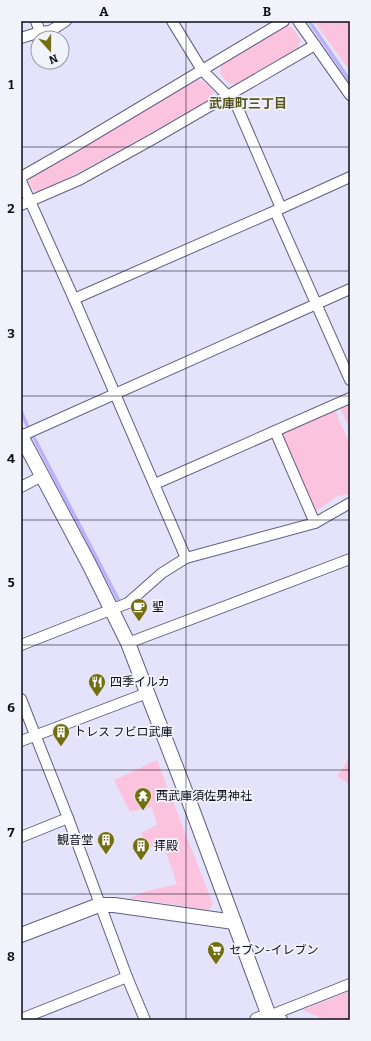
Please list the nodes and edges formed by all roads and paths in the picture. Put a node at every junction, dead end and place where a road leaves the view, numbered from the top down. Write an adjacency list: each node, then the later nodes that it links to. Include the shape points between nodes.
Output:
1 (66, 21): 5 (street)
2 (172, 21): 7 (street)
3 (284, 21): 7 (street)
4 (298, 21): 6 (street)
5 (50, 30)
6 (314, 46): 8 (street); 9 (street)
7 (202, 70): 9 (street); 10 (street)
8 (350, 95)
9 (229, 96): 13 (street, via 79,180); 14 (street, via 236,104)
10 (21, 177)
11 (350, 177): 14 (street)
12 (21, 181): 13 (street)
13 (26, 203): 16 (street)
14 (278, 209): 16 (street); 17 (street)
15 (350, 289): 17 (street)
16 (74, 299): 19 (street)
17 (317, 304): 18 (street); 19 (street)
18 (350, 380)
19 (114, 394): 22 (street); 24 (street)
20 (350, 398): 21 (street)
21 (274, 431): 24 (street); 27 (street)
22 (21, 436): 23 (street)
23 (42, 476): 25 (street); 30 (street)
24 (155, 484): 28 (street)
25 (21, 487)
26 (350, 503): 27 (street)
27 (315, 523): 28 (street)
28 (186, 558): 30 (street, via 162,573 128,603)
29 (350, 560): 31 (street)
30 (111, 609): 31 (street); 32 (street)
31 (128, 643): 33 (street)
32 (21, 645)
33 (147, 693): 35 (street); 40 (street)
34 (21, 699): 35 (street)
35 (35, 736): 36 (street); 37 (street)
36 (21, 741)
37 (68, 818): 38 (street); 39 (street)
38 (21, 837)
39 (99, 905): 40 (street); 41 (street); 42 (street)
40 (234, 922): 45 (street)
41 (21, 935)
42 (127, 977): 44 (street); 46 (street)
43 (350, 984): 45 (street)
44 (21, 1019)
45 (268, 1019)
46 (145, 1020)

